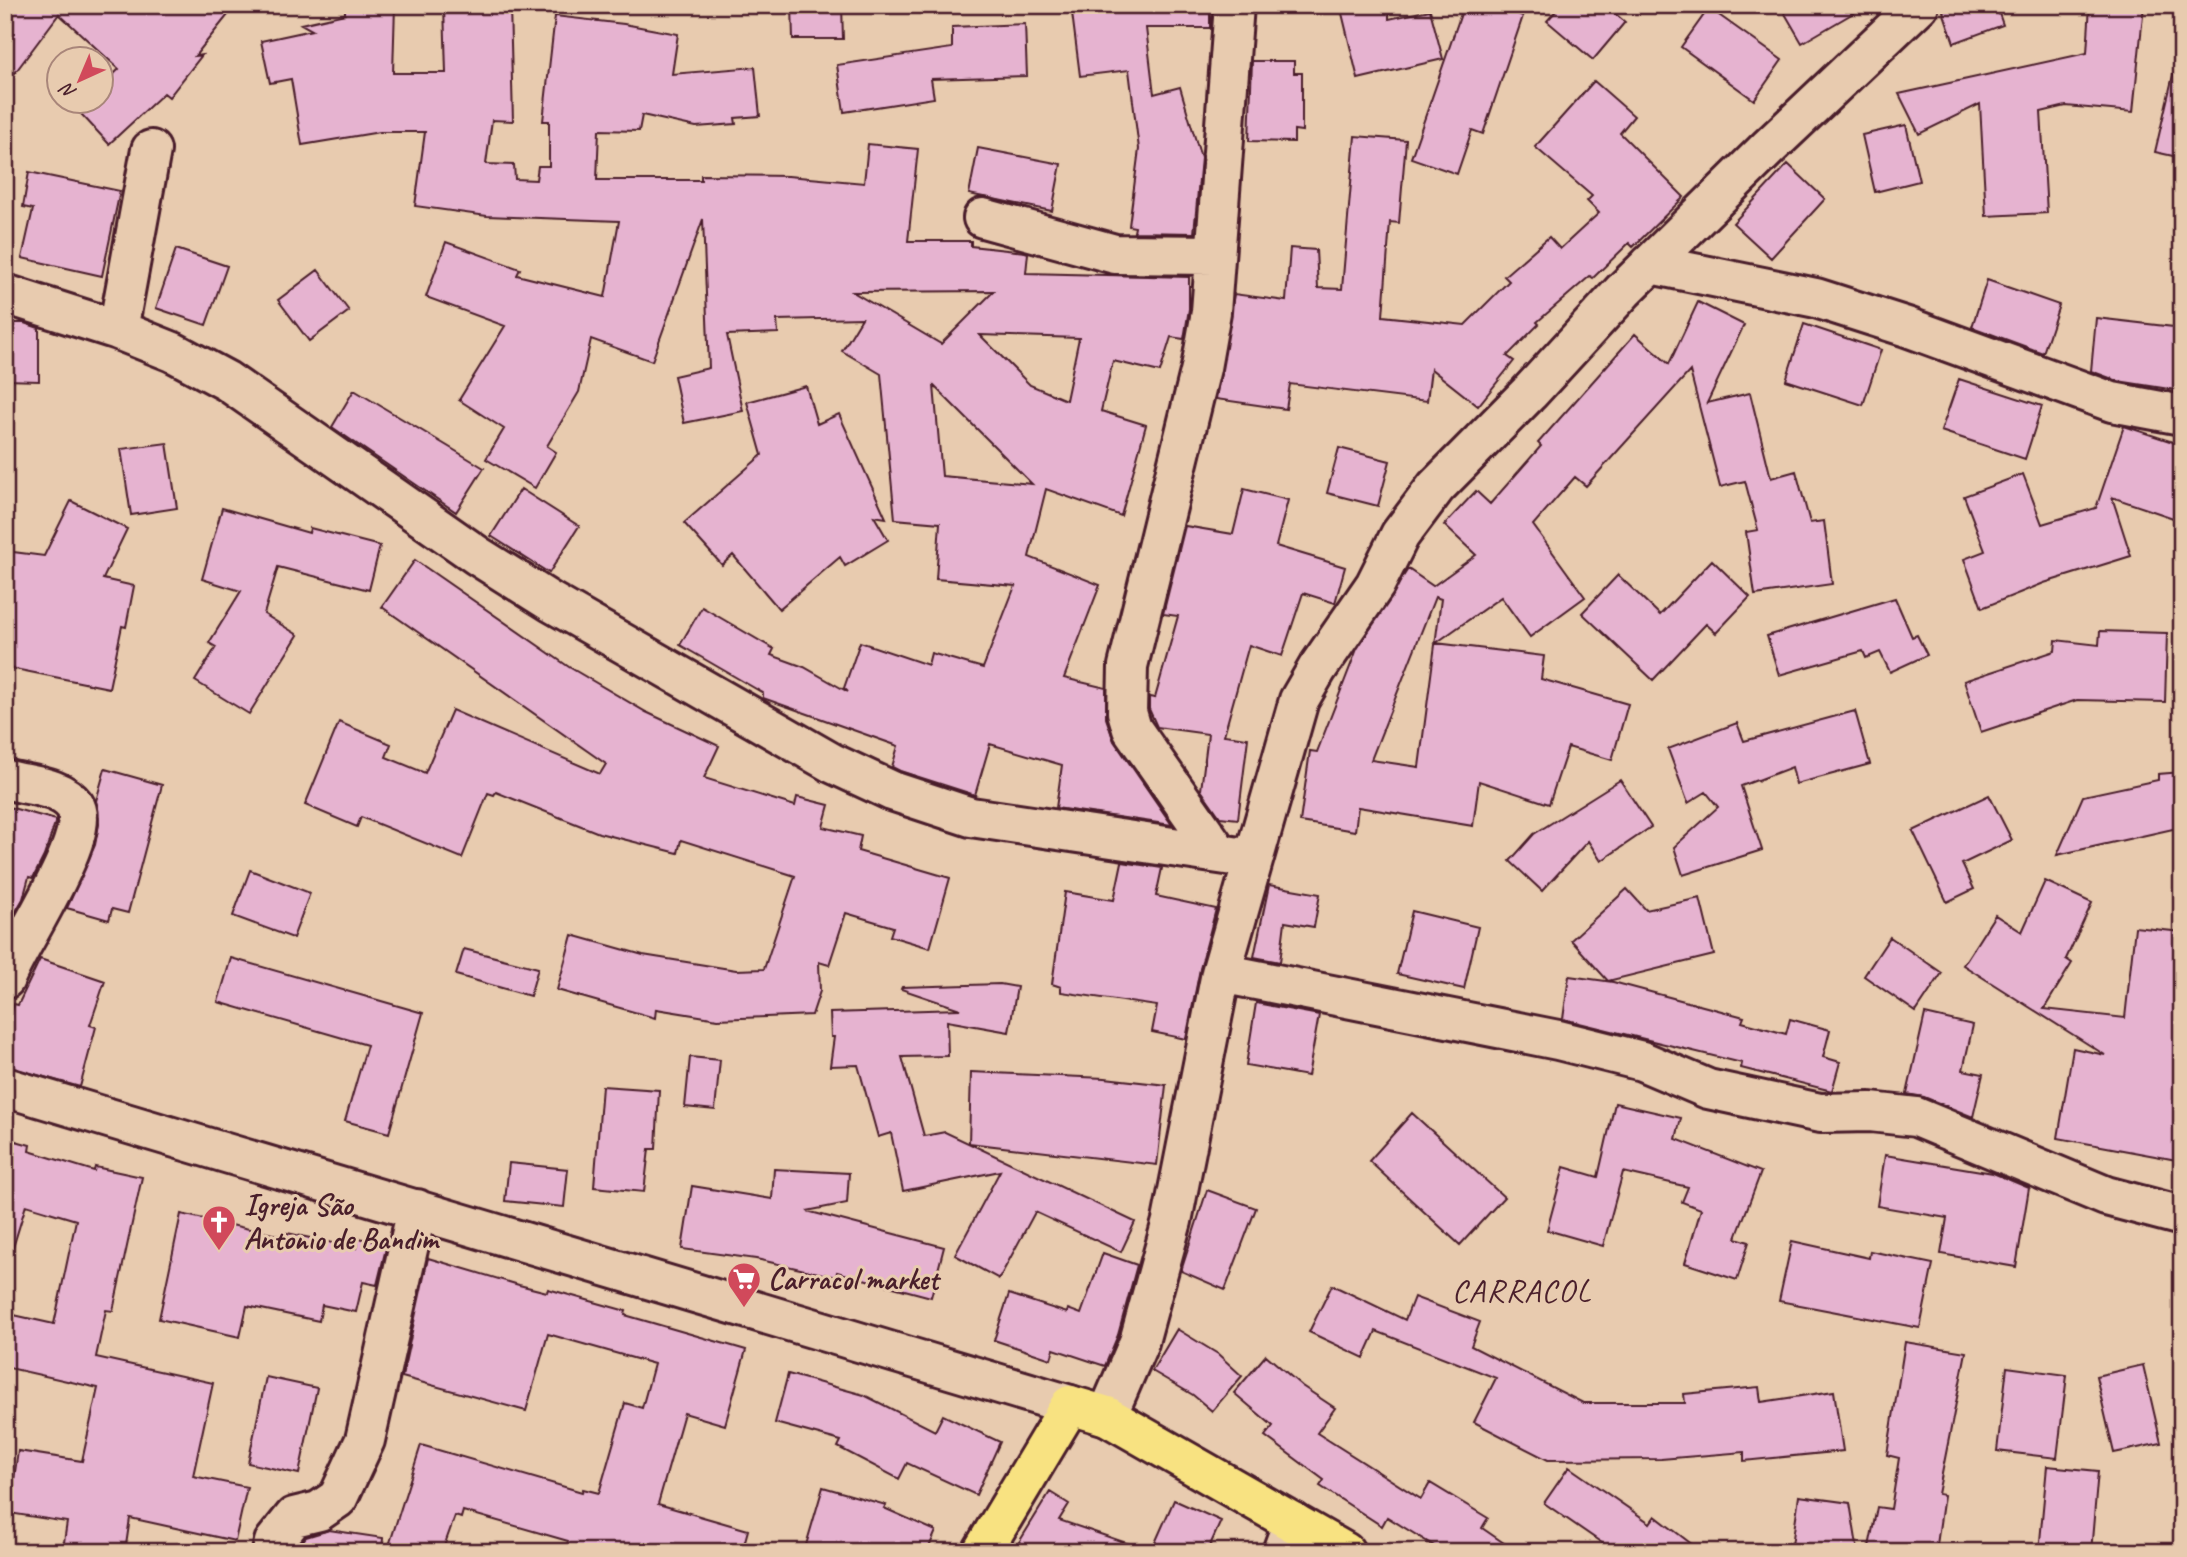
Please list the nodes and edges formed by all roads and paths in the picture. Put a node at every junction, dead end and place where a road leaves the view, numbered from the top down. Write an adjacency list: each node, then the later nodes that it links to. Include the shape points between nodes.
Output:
1 (1234, 5): 5 (street)
2 (1919, 5): 6 (street)
3 (151, 150): 8 (street)
4 (983, 218): 5 (street, via 1115,254)
5 (1214, 256): 11 (street, via 1201,368 1128,666 1127,712 1142,743)
6 (1650, 264): 9 (street, via 1816,298 2112,402); 11 (street, via 1436,487 1400,535 1375,585 1299,700)
7 (5, 293): 8 (street)
8 (118, 330): 11 (street, via 173,352 227,382 551,602 832,763 892,791 971,817)
9 (2182, 415)
10 (5, 779): 13 (street, via 57,792 75,807 79,823 49,898)
11 (1235, 856): 12 (street)
12 (1221, 973): 16 (street, via 1558,1040 1642,1062 1707,1089 1820,1113 1916,1117 2106,1196); 18 (street, via 1171,1221 1139,1342)
13 (5, 979)
14 (5, 1087): 15 (street)
15 (417, 1209): 17 (street); 20 (street, via 365,1440 338,1498 319,1511 294,1517 274,1542)
16 (2182, 1216)
17 (1070, 1405): 18 (main road); 21 (main road)
18 (1107, 1416): 19 (main road)
19 (1287, 1537): 22 (main road)
20 (272, 1552)
21 (982, 1552)
22 (1345, 1552)

